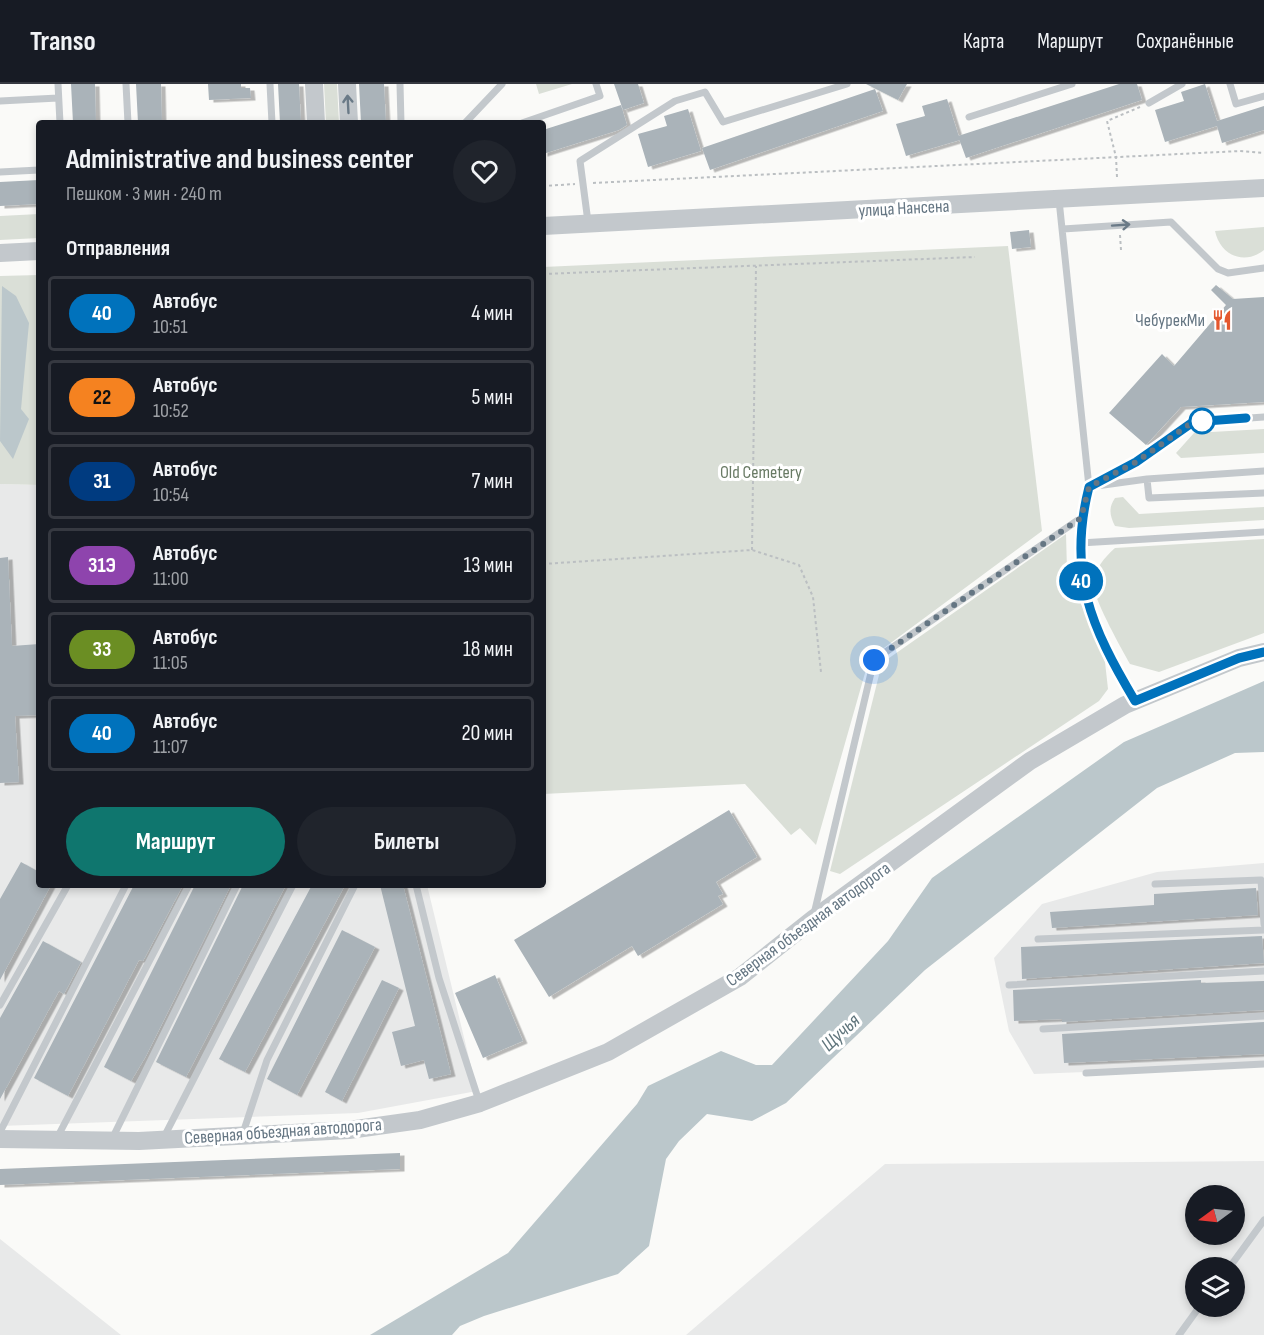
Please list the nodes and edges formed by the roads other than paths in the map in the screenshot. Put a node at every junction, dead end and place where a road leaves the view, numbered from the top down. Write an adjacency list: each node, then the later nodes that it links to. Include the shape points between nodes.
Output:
1 (58, 84): 15 (lane)
2 (126, 84): 20 (lane)
3 (270, 84): 21 (lane)
4 (314, 84): 22 (street)
5 (347, 84): 23 (street, one-way to 5)
6 (400, 84): 24 (lane)
7 (502, 84): 25 (lane)
8 (596, 84): 26 (lane, via 600,96)
9 (847, 84): 31 (lane, via 723,122 705,92 675,101 580,162)
10 (1072, 84): 18 (lane)
11 (1182, 84): 13 (lane)
12 (1230, 84): 14 (lane, via 1236,104)
13 (1173, 86): 17 (lane)
14 (1264, 96)
15 (58, 98): 16 (lane); 19 (lane)
16 (0, 101)
17 (1149, 103)
18 (969, 117)
19 (60, 120)
20 (128, 120)
21 (272, 120)
22 (316, 120)
23 (349, 120)
24 (401, 120)
25 (468, 120)
26 (531, 120)
27 (36, 170): 28 (lane)
28 (0, 172)
29 (1264, 188): 30 (street, улица Нансена)
30 (1059, 200): 31 (street, улица Нансена); 33 (lane)
31 (588, 224): 32 (street, улица Нансена)
32 (546, 226)
33 (1063, 229): 36 (lane, one-way to 36, via 1171,222 1218,269 1228,273); 40 (lane)
34 (36, 251): 35 (street)
35 (0, 253)
36 (1264, 268)
37 (1264, 417): 40 (lane, via 1193,422 1136,462)
38 (1264, 471): 39 (lane)
39 (1147, 479): 40 (lane); 41 (lane, via 1149,498)
40 (1089, 487): 42 (lane)
41 (1264, 493)
42 (1081, 518): 44 (lane); 55 (lane, via 874,660)
43 (1264, 532): 44 (lane)
44 (1080, 543): 46 (lane, via 1081,581 1102,646)
45 (1264, 652): 46 (street, Северная объездная автодорога, via 1239,658)
46 (1135, 701): 55 (street, Северная объездная автодорога, via 1030,761)
47 (1155, 884): 56 (lane, via 1261,880)
48 (66, 888): 61 (lane)
49 (124, 888): 67 (lane)
50 (187, 888): 70 (lane)
51 (236, 888): 72 (lane)
52 (291, 888): 71 (lane)
53 (353, 888): 68 (lane, via 267,1060)
54 (417, 888): 66 (lane, via 439,978)
55 (813, 919): 66 (street, Северная объездная автодорога, via 740,977 608,1052)
56 (1264, 924)
57 (1264, 930): 58 (lane)
58 (1038, 939)
59 (1264, 971): 60 (lane)
60 (1009, 985)
61 (0, 1005)
62 (1264, 1016): 63 (lane)
63 (1043, 1029)
64 (1264, 1064): 65 (lane)
65 (1086, 1073)
66 (480, 1103): 68 (street, Северная объездная автодорога, via 420,1120 349,1130)
67 (0, 1132)
68 (242, 1136): 71 (street, Северная объездная автодорога)
69 (0, 1139): 70 (street, Северная объездная автодорога)
70 (56, 1140): 72 (street, Северная объездная автодорога)
71 (163, 1140): 72 (street, Северная объездная автодорога)
72 (111, 1141)
73 (1264, 1220): 74 (lane)
74 (1237, 1257)
75 (1192, 1317): 76 (lane)
76 (1179, 1335)

